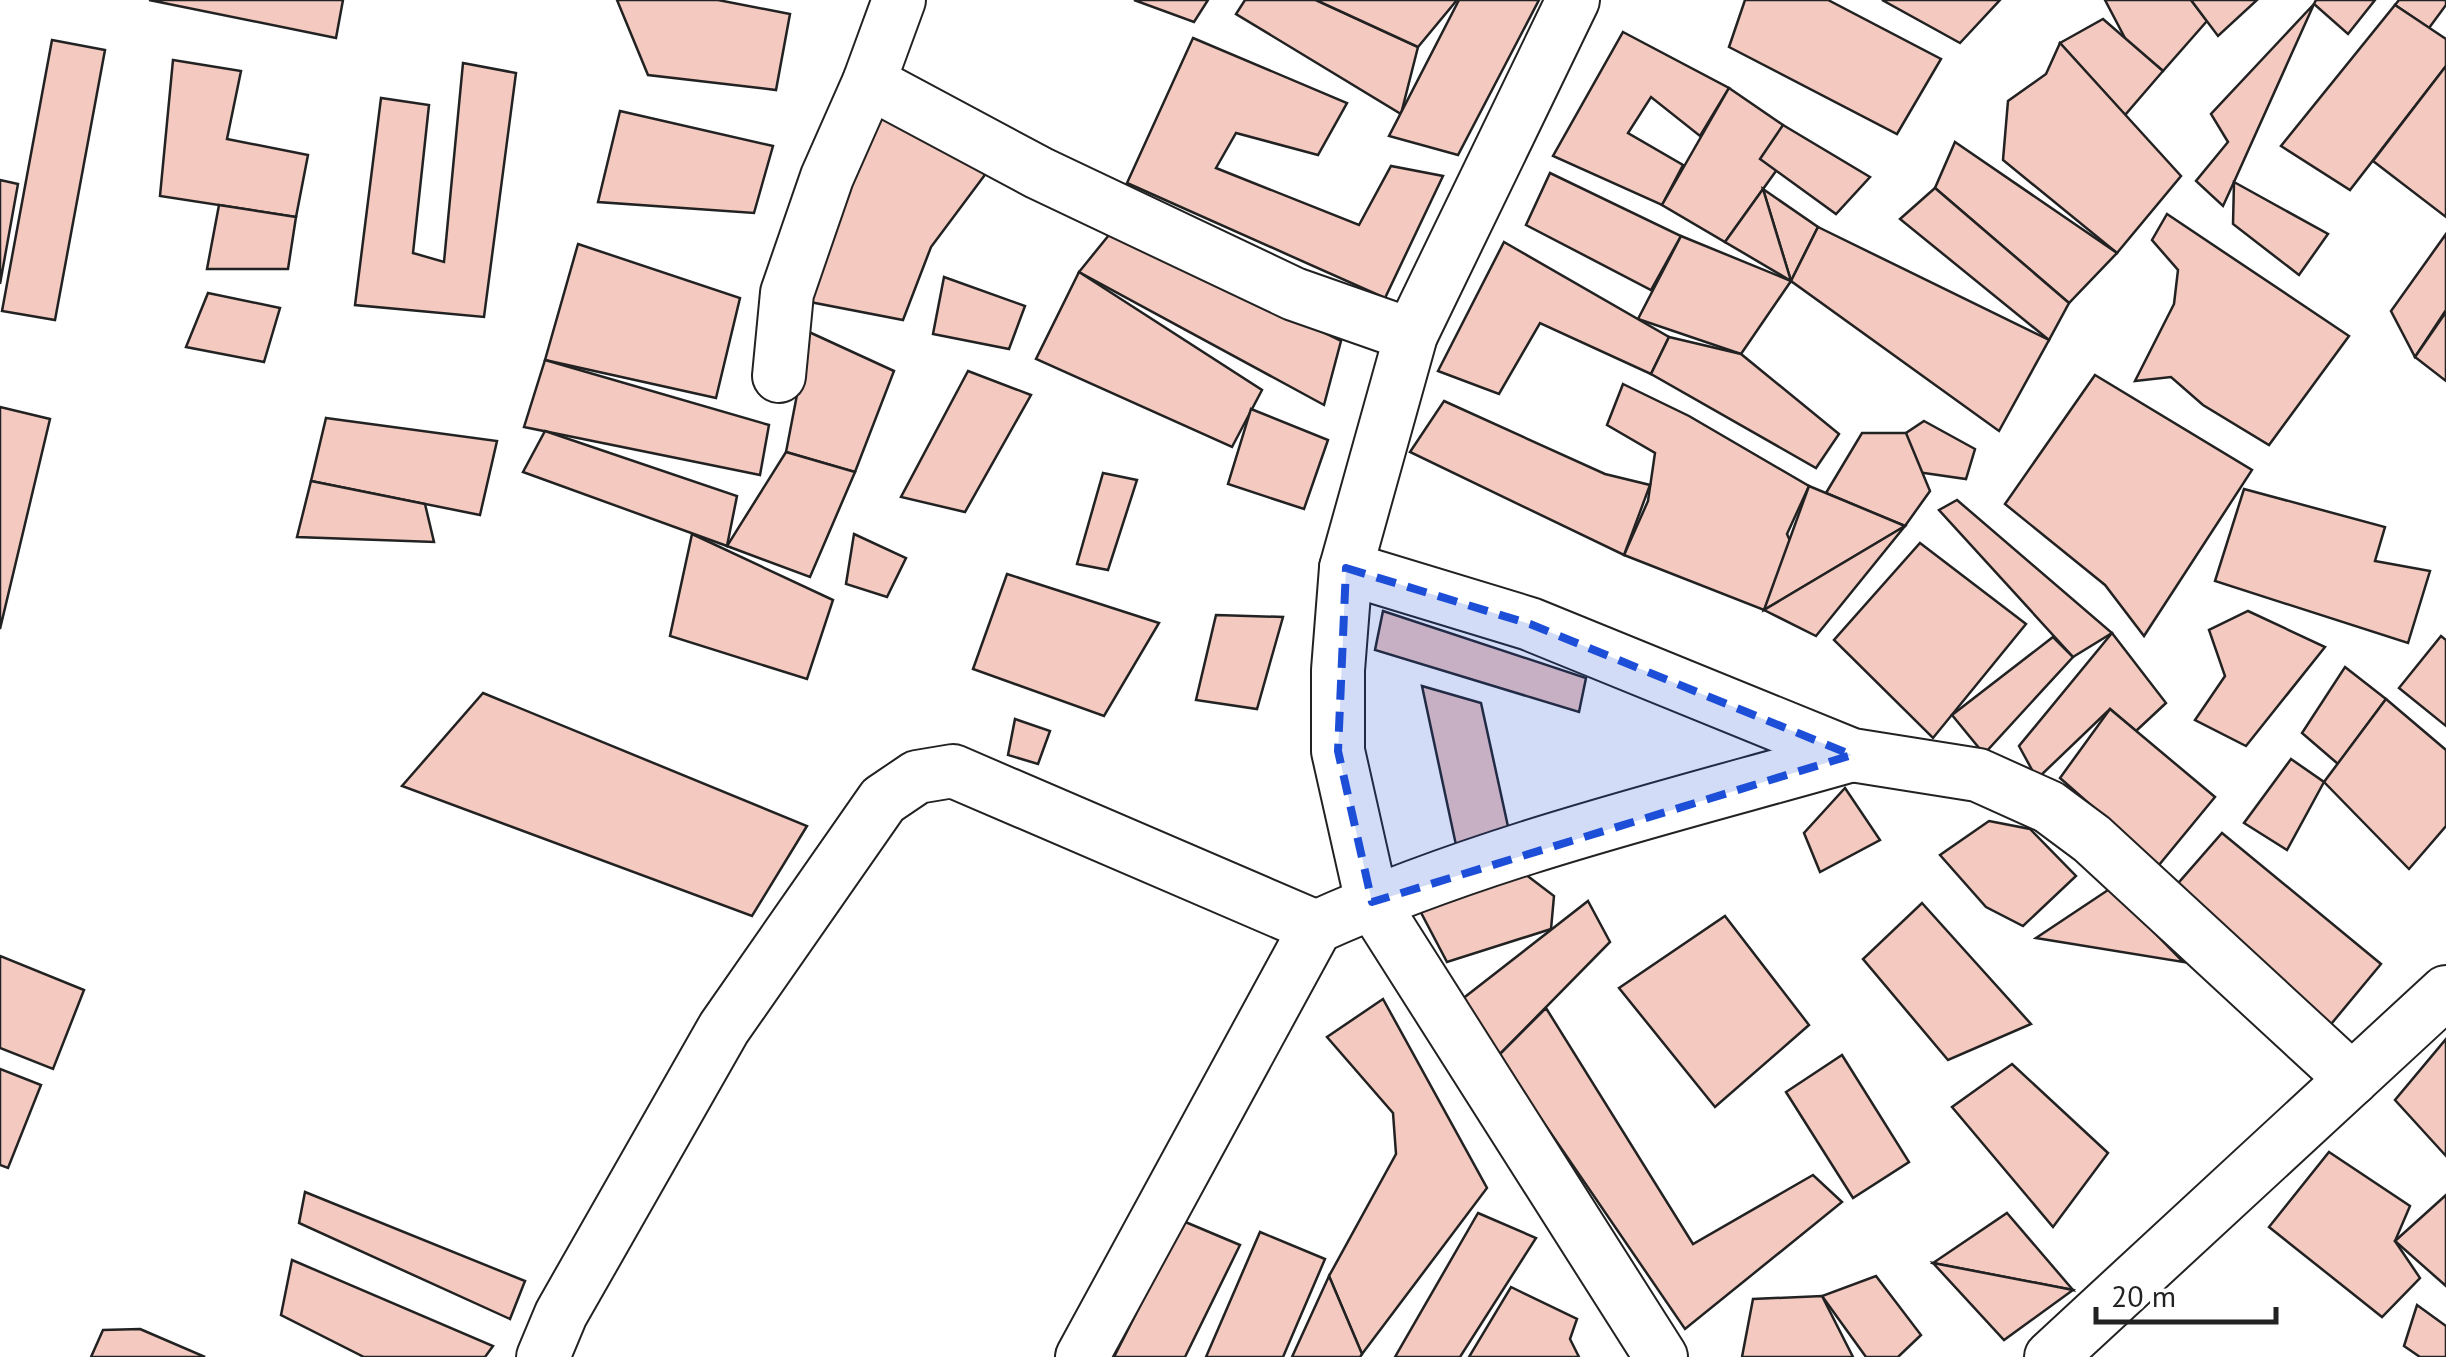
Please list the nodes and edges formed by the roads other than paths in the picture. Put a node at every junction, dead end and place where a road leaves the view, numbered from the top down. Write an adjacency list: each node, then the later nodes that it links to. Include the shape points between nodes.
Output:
1 (900, 0): 3 (street)
2 (1573, 0): 4 (street)
3 (869, 82): 4 (street, via 1039,173 1294,294); 5 (street, via 787,292)
4 (1411, 335): 6 (street)
5 (779, 376)
6 (1346, 568): 7 (street, via 1530,624); 8 (street, via 1338,751)
7 (1852, 755): 8 (street, via 1566,837); 11 (street, via 1978,775 2049,807)
8 (1372, 902): 9 (street); 14 (street)
9 (1316, 927): 12 (street, via 953,771 916,777 883,800 724,1028); 13 (street)
10 (2446, 992): 11 (street)
11 (2352, 1078): 15 (street)
12 (543, 1357)
13 (1082, 1357)
14 (1662, 1357)
15 (2051, 1357)

